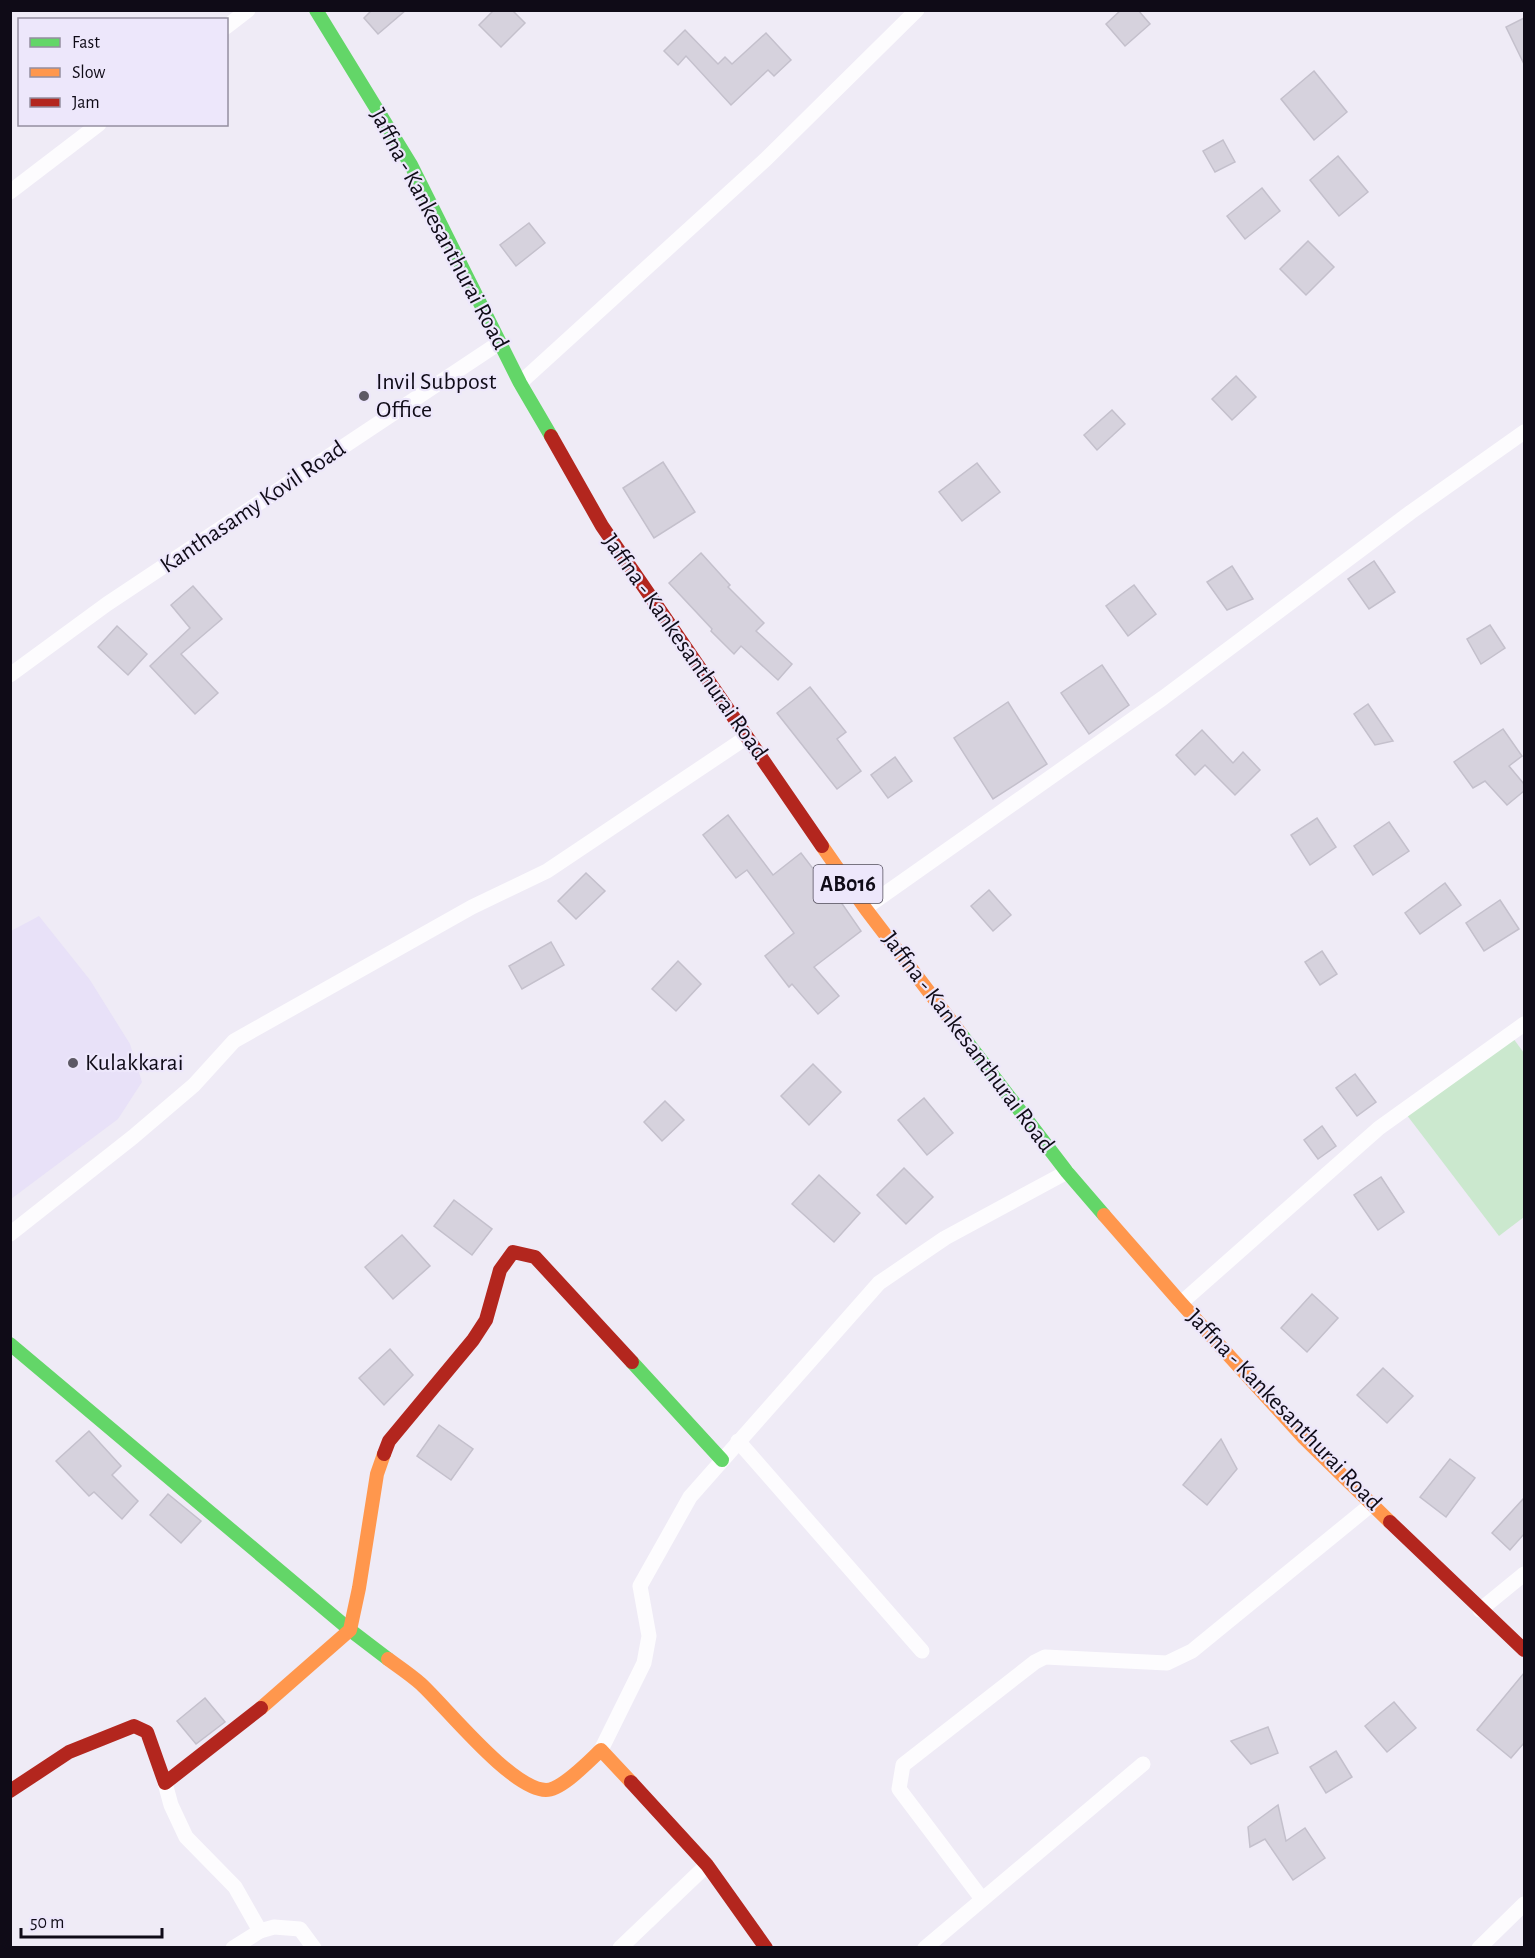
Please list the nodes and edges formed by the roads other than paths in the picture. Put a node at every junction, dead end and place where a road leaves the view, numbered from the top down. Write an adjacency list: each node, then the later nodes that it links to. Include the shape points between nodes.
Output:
1 (248, 10): 4 (street)
2 (316, 10): 7 (street, Jaffna - Kankesanthurai Road / AB016, via 411,165)
3 (917, 10): 8 (street, via 765,160)
4 (228, 25)
5 (96, 126): 6 (street)
6 (10, 192)
7 (499, 343): 8 (street, Jaffna - Kankesanthurai Road / AB016); 10 (street, Kanthasamy Kovil Road, via 107,604)
8 (520, 383): 11 (street, Jaffna - Kankesanthurai Road / AB016, via 602,526)
9 (1524, 432): 12 (street, via 1163,698)
10 (10, 675)
11 (747, 737): 12 (street, Jaffna - Kankesanthurai Road / AB016); 15 (street, via 547,871 472,907 234,1041 194,1085)
12 (865, 908): 14 (street, Jaffna - Kankesanthurai Road / AB016)
13 (1524, 1024): 16 (street, via 1379,1128)
14 (1068, 1172): 16 (street, Jaffna - Kankesanthurai Road / AB016); 18 (street, via 945,1238 879,1283)
15 (10, 1234)
16 (1181, 1303): 20 (street, Jaffna - Kankesanthurai Road / AB016, via 1304,1438)
17 (10, 1344): 23 (street)
18 (738, 1441): 19 (street); 24 (street)
19 (722, 1460): 23 (street, via 535,1257 513,1252 500,1270 486,1320 473,1340 389,1441 377,1474); 26 (street, via 690,1497 640,1586 649,1636 644,1663)
20 (1372, 1504): 22 (street, Jaffna - Kankesanthurai Road / AB016); 31 (street, via 1192,1652 1167,1664 1045,1657 903,1766 899,1789)
21 (1524, 1574): 22 (street)
22 (1480, 1610): 25 (street, Jaffna - Kankesanthurai Road / AB016)
23 (350, 1630): 26 (street, via 420,1683 505,1769 525,1783 546,1790 561,1785); 28 (street, via 243,1724)
24 (922, 1650)
25 (1524, 1650)
26 (601, 1750): 30 (street)
27 (1143, 1764): 31 (street)
28 (165, 1783): 29 (street, via 147,1732 134,1726 69,1752); 33 (street, via 186,1837 235,1887)
29 (10, 1791)
30 (708, 1865): 36 (street); 37 (street)
31 (982, 1899): 38 (street)
32 (1524, 1904): 39 (street)
33 (260, 1931): 34 (street); 35 (street, via 274,1927 300,1929)
34 (232, 1947)
35 (314, 1947)
36 (620, 1947)
37 (766, 1947)
38 (925, 1947)
39 (1479, 1947)

